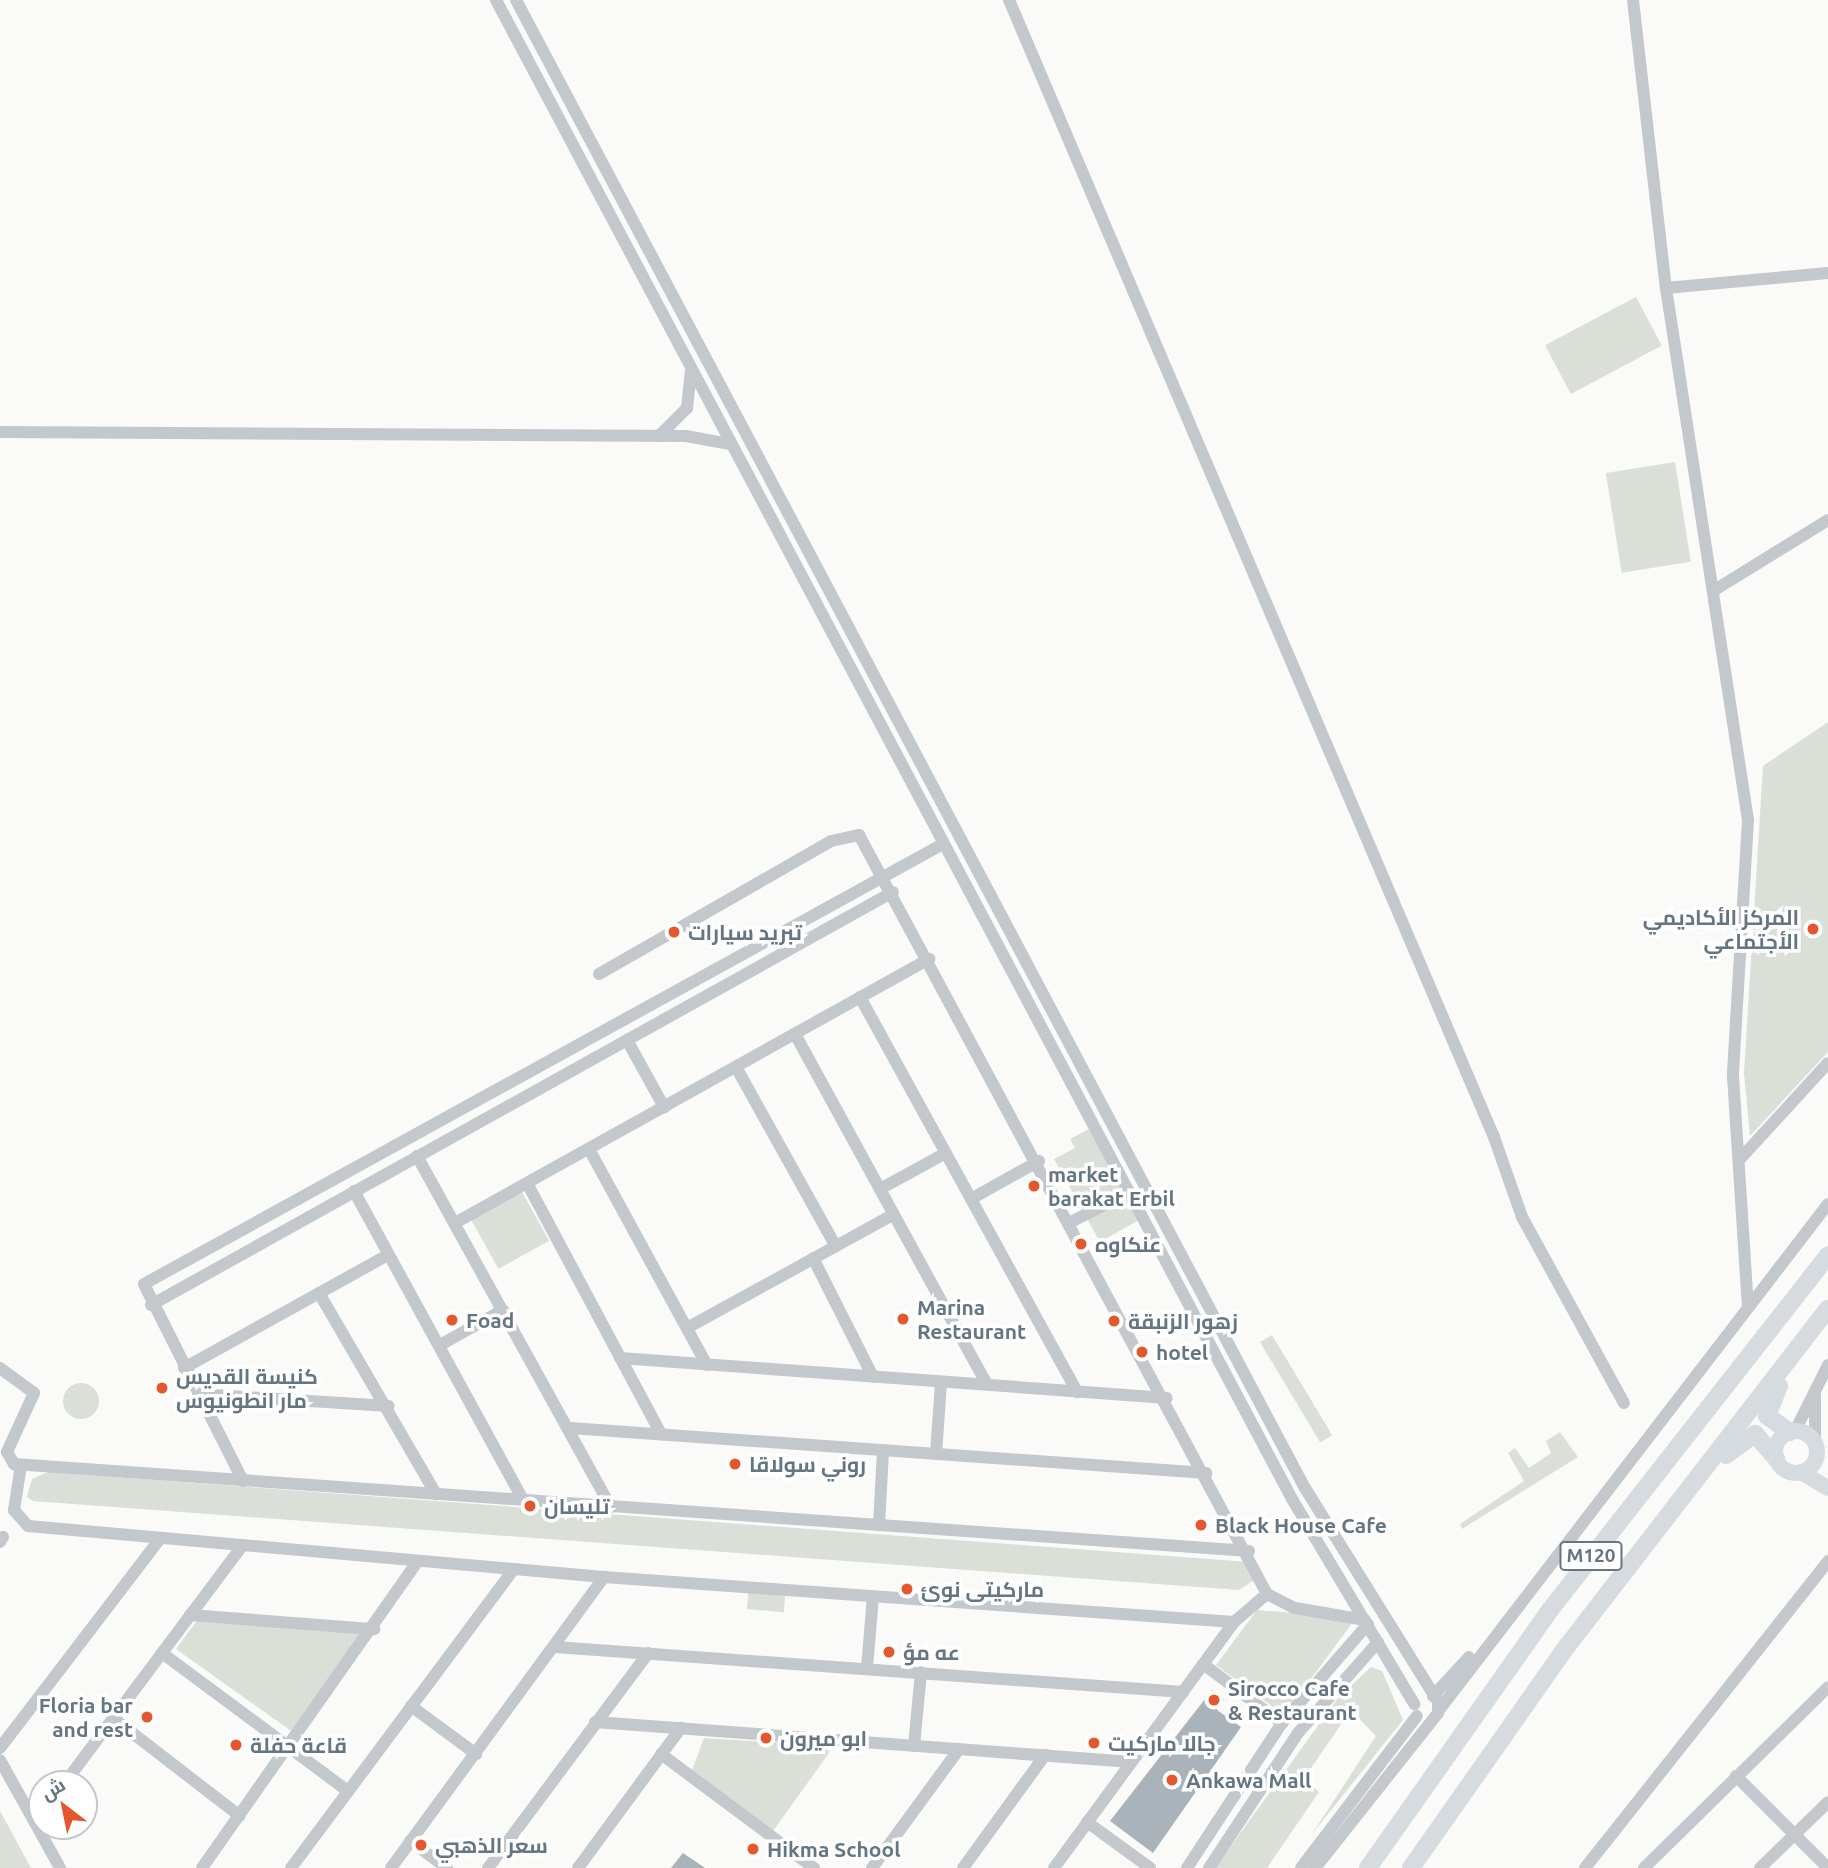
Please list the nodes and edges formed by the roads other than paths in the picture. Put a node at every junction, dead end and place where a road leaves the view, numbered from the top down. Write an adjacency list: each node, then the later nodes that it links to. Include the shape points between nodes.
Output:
1 (496, 0): 7 (street)
2 (516, 0): 109 (street, via 1305,1488)
3 (1009, 0): 62 (street, via 1494,1137 1522,1217)
4 (1633, 0): 6 (street)
5 (1828, 273): 6 (street)
6 (1666, 288): 12 (street)
7 (689, 365): 9 (street, via 687,408); 10 (street)
8 (0, 432): 9 (street)
9 (656, 438): 10 (street)
10 (730, 443): 13 (street)
11 (1828, 520): 12 (street)
12 (1713, 591): 27 (street, via 1748,820 1733,1076)
13 (943, 844): 14 (street); 32 (street)
14 (885, 877): 15 (street); 17 (street, via 859,835 843,835); 43 (street, via 144,1284)
15 (893, 892): 16 (street); 20 (street)
16 (929, 959): 18 (street); 28 (street)
17 (599, 974)
18 (860, 997): 19 (street); 25 (street)
19 (795, 1034): 22 (street); 30 (street)
20 (627, 1040): 23 (street); 26 (street)
21 (1828, 1063): 27 (street)
22 (736, 1067): 23 (street); 38 (street)
23 (664, 1107): 24 (street)
24 (589, 1149): 29 (street); 47 (street)
25 (946, 1153): 30 (street); 33 (street)
26 (417, 1156): 31 (street); 37 (street)
27 (1740, 1159): 44 (street)
28 (1038, 1161): 33 (street); 36 (street)
29 (527, 1183): 37 (street); 50 (street)
30 (880, 1189): 35 (street)
31 (355, 1191): 39 (street); 43 (street)
32 (1129, 1192): 36 (street); 95 (street, via 1292,1499)
33 (971, 1199): 59 (street)
34 (1828, 1204): 44 (street)
35 (894, 1214): 38 (street); 58 (street)
36 (1071, 1222): 61 (street)
37 (455, 1223): 46 (street)
38 (835, 1245): 41 (street)
39 (388, 1255): 42 (street); 49 (street)
40 (1828, 1255): 152 (highway, M120, via 1558,1599)
41 (813, 1258): 47 (street); 56 (street)
42 (319, 1293): 54 (street); 63 (street)
43 (150, 1305): 54 (street)
44 (1748, 1307): 97 (street)
45 (1828, 1309): 48 (highway, M120)
46 (503, 1310): 49 (street); 64 (street)
47 (687, 1328): 51 (street)
48 (1804, 1339): 65 (highway, via 1767,1408 1773,1425); 79 (highway, M120)
49 (440, 1345): 78 (street)
50 (620, 1359): 51 (street); 66 (street)
51 (707, 1365): 56 (street)
52 (1828, 1365): 65 (street)
53 (0, 1368): 71 (street, via 34,1393 7,1452)
54 (184, 1368): 60 (street)
55 (1828, 1372): 67 (street, via 1813,1404)
56 (873, 1377): 57 (street)
57 (941, 1382): 58 (street); 69 (street)
58 (987, 1384): 59 (street)
59 (1077, 1392): 61 (street)
60 (198, 1394): 63 (street); 75 (street)
61 (1167, 1398): 74 (street)
62 (1624, 1403)
63 (389, 1406): 77 (street)
64 (569, 1428): 66 (street); 80 (street)
65 (1793, 1431): 67 (main road); 70 (main road, via 1777,1444)
66 (662, 1434): 68 (street)
67 (1816, 1446): 72 (main road); 73 (main road, via 1811,1466)
68 (883, 1450): 69 (street); 81 (street)
69 (936, 1454): 74 (street)
70 (1776, 1458): 73 (main road, via 1788,1471); 79 (highway, via 1764,1438 1745,1436)
71 (21, 1465): 75 (street); 82 (street, via 14,1510 21,1523)
72 (1828, 1465)
73 (1801, 1472): 76 (main road)
74 (1206, 1474): 84 (street)
75 (243, 1481): 77 (street)
76 (1828, 1488)
77 (436, 1494): 78 (street)
78 (523, 1500): 80 (street)
79 (1678, 1500): 153 (highway, M120)
80 (611, 1507): 81 (street)
81 (879, 1525): 84 (street)
82 (159, 1540): 83 (street); 119 (street)
83 (241, 1547): 85 (street); 93 (street)
84 (1249, 1552): 91 (street)
85 (418, 1561): 87 (street); 96 (street)
86 (1828, 1561): 90 (street)
87 (514, 1569): 89 (street); 110 (street)
88 (1828, 1571): 90 (street)
89 (604, 1577): 92 (street); 99 (street)
90 (1805, 1592): 154 (street)
91 (1267, 1594): 94 (street); 95 (street, via 1296,1608)
92 (873, 1596): 94 (street); 105 (street)
93 (190, 1615): 96 (street); 101 (street)
94 (1234, 1622): 103 (street)
95 (1366, 1622): 98 (street); 100 (street)
96 (374, 1629): 118 (street)
97 (1489, 1637): 109 (street); 112 (street)
98 (1378, 1642): 104 (street); 111 (street)
99 (555, 1647): 102 (street); 121 (street)
100 (1341, 1651): 104 (street); 115 (street)
101 (162, 1653): 113 (street); 118 (street)
102 (648, 1653): 105 (street); 114 (street)
103 (1203, 1664): 108 (street); 115 (street)
104 (1354, 1664): 149 (street, via 1298,1733)
105 (867, 1668): 106 (street)
106 (921, 1672): 108 (street); 117 (street)
107 (1828, 1687): 127 (street)
108 (1183, 1692): 125 (street)
109 (1430, 1695): 111 (street); 112 (street)
110 (411, 1706): 121 (street); 128 (street)
111 (1416, 1710): 112 (street); 150 (street)
112 (1436, 1714): 151 (street)
113 (114, 1718): 126 (street); 131 (street)
114 (595, 1722): 116 (street); 141 (street)
115 (1282, 1723): 148 (street)
116 (681, 1728): 117 (street); 122 (street)
117 (914, 1746): 120 (street)
118 (288, 1747): 128 (street); 131 (street)
119 (0, 1748)
120 (959, 1749): 123 (street); 144 (street)
121 (476, 1754): 135 (street)
122 (661, 1754): 142 (street); 143 (street)
123 (1045, 1755): 125 (street); 145 (street)
124 (0, 1760): 130 (street)
125 (1132, 1762): 132 (street)
126 (75, 1770)
127 (1736, 1776): 133 (street); 155 (street)
128 (348, 1791): 138 (street)
129 (1828, 1802): 133 (street)
130 (28, 1803)
131 (240, 1816): 137 (street)
132 (1087, 1822): 146 (street); 147 (street)
133 (1794, 1835): 156 (street); 157 (street)
134 (47, 1840): 136 (street)
135 (410, 1842): 139 (street); 140 (street)
136 (60, 1868)
137 (202, 1868)
138 (291, 1868)
139 (391, 1868)
140 (447, 1868)
141 (488, 1868)
142 (579, 1868)
143 (814, 1868)
144 (872, 1868)
145 (963, 1868)
146 (1054, 1868)
147 (1150, 1868)
148 (1187, 1868)
149 (1209, 1868)
150 (1301, 1868)
151 (1315, 1868)
152 (1368, 1868)
153 (1411, 1868)
154 (1585, 1868)
155 (1643, 1868)
156 (1760, 1868)
157 (1828, 1868)

